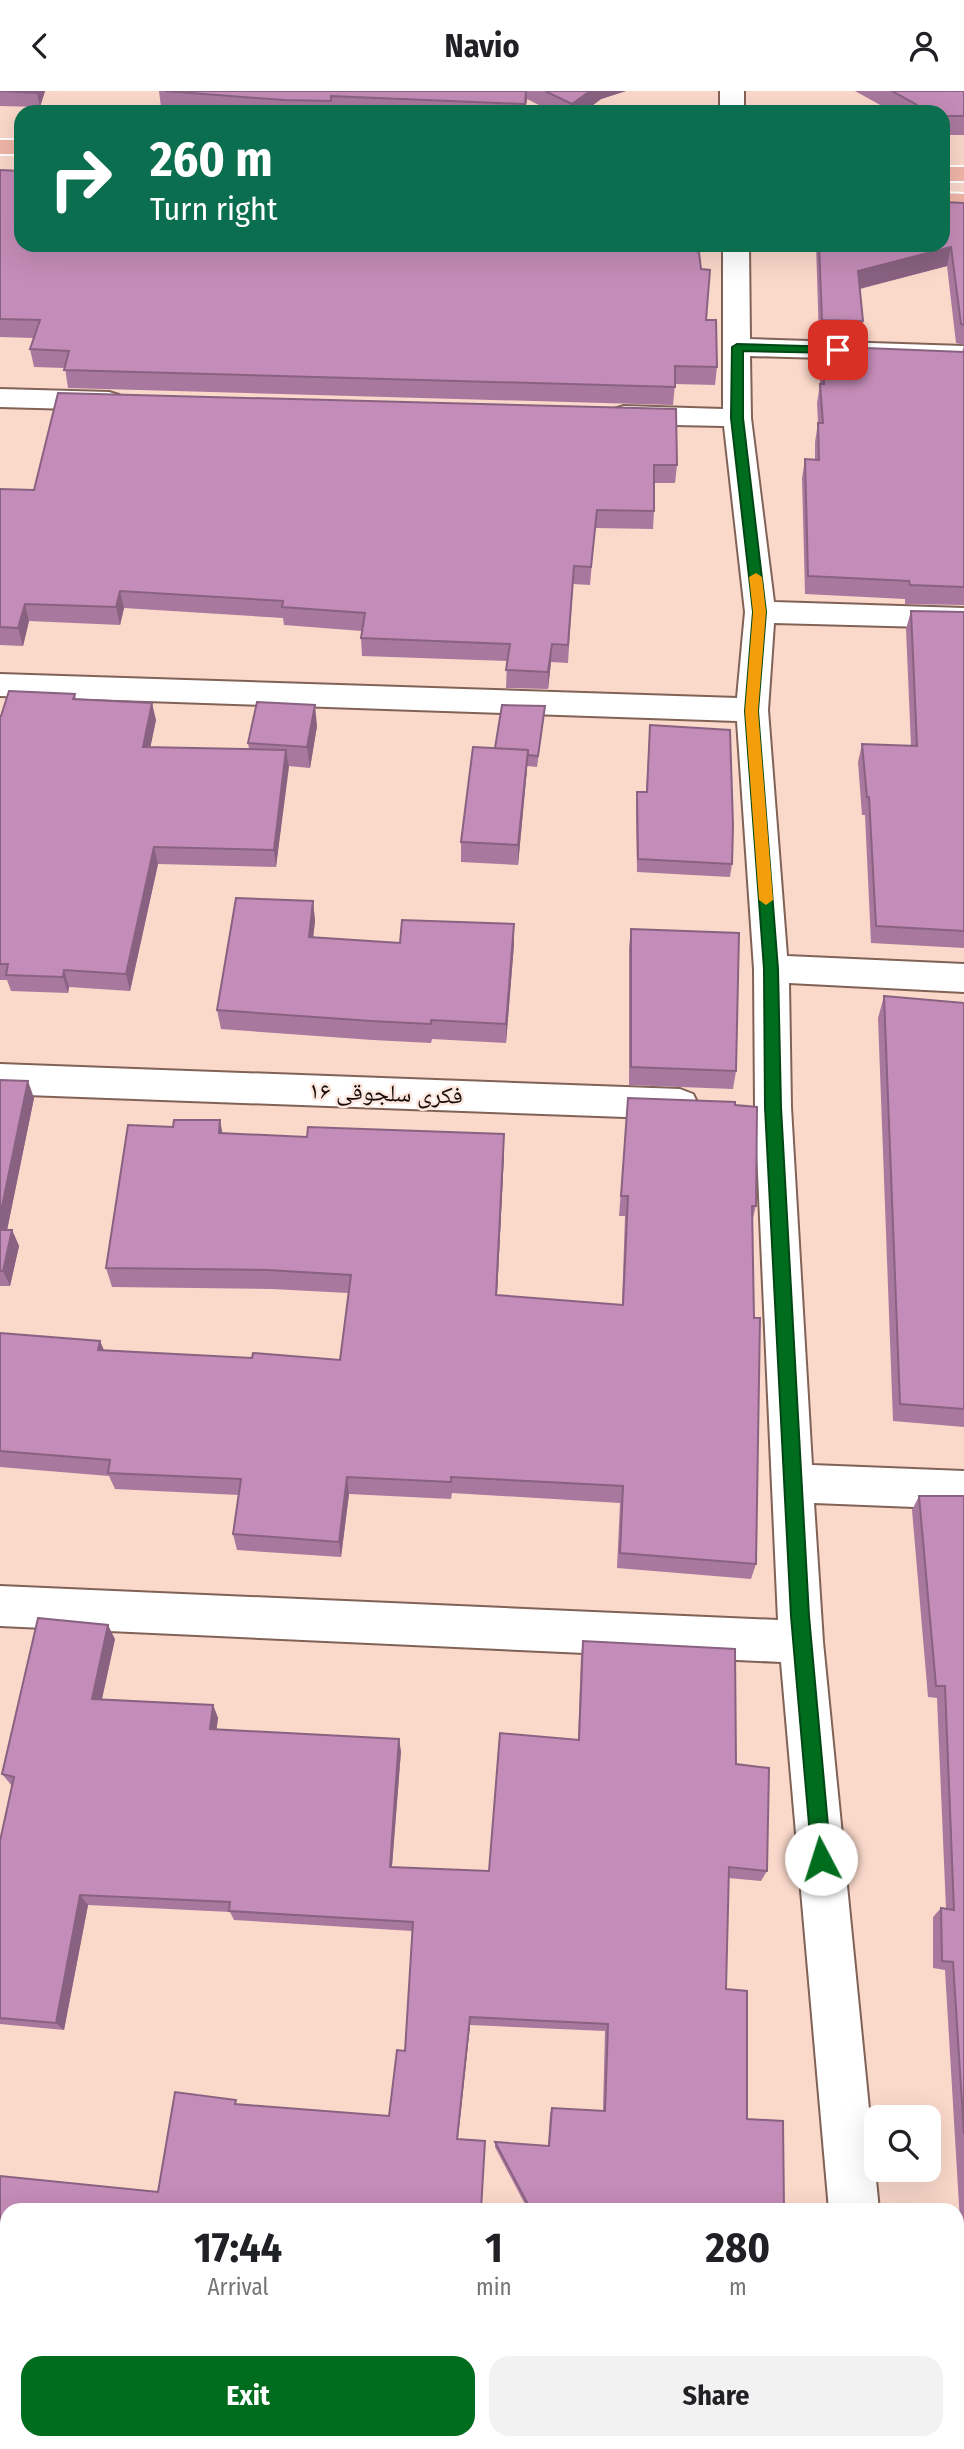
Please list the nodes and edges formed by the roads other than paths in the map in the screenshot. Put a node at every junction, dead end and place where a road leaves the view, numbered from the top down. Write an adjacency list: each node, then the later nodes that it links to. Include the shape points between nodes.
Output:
1 (736, 252): 2 (street)
2 (737, 347): 3 (street); 7 (street)
3 (964, 354)
4 (0, 398): 5 (street)
5 (139, 402)
6 (598, 415): 7 (street)
7 (737, 418): 8 (street)
8 (760, 612): 9 (street); 11 (street)
9 (964, 618)
10 (0, 685): 11 (street)
11 (752, 711): 12 (street)
12 (771, 969): 13 (street); 15 (street)
13 (964, 978)
14 (0, 1079): 15 (street, فکری سلجوقی ۱۶)
15 (745, 1106): 16 (street)
16 (793, 1483): 17 (street); 19 (street)
17 (964, 1490)
18 (0, 1606): 19 (street)
19 (802, 1642): 20 (street)
20 (852, 2203)

